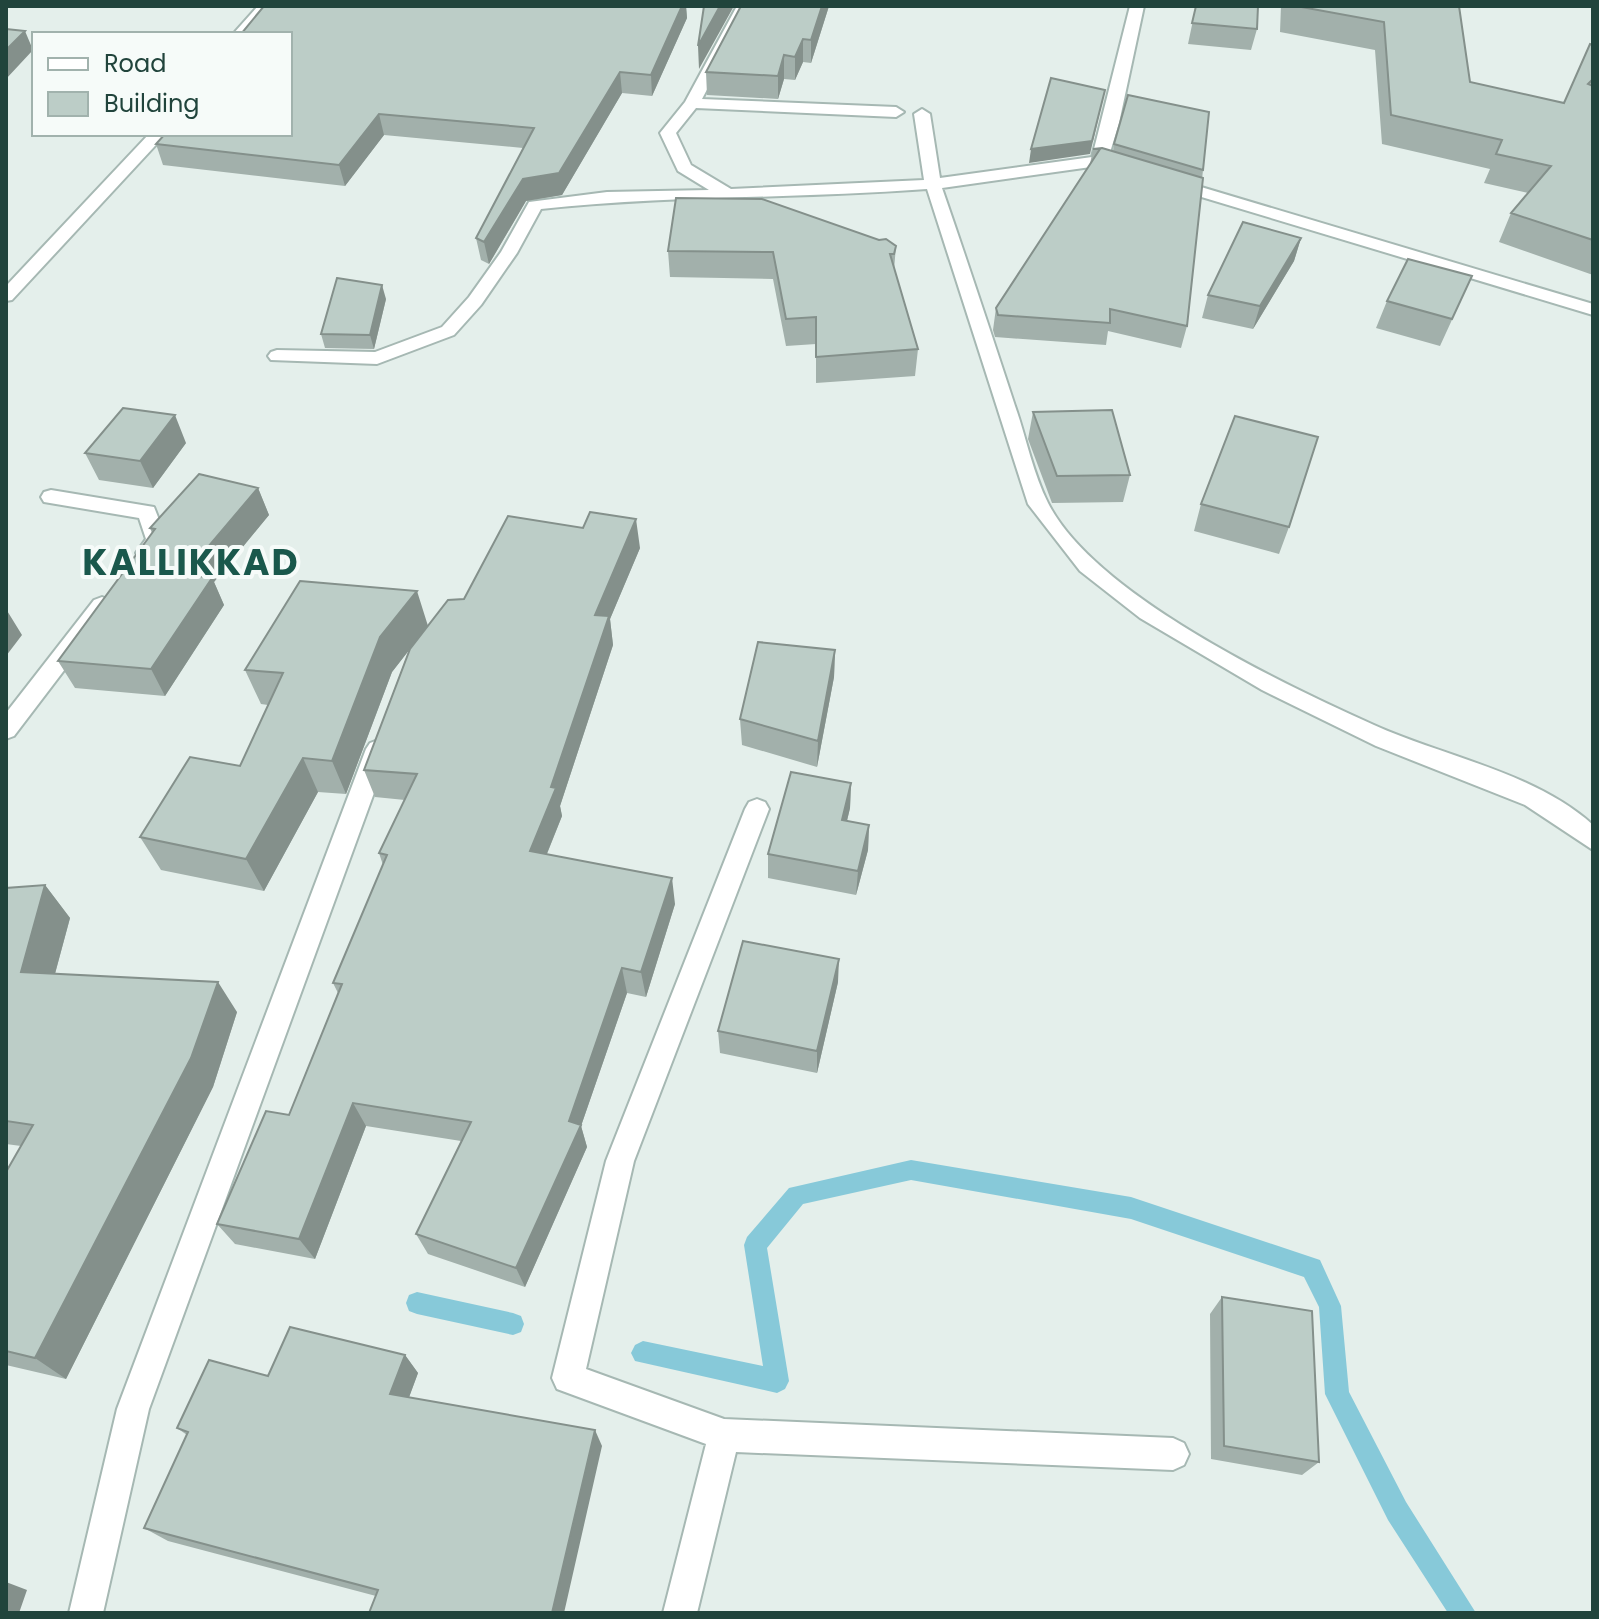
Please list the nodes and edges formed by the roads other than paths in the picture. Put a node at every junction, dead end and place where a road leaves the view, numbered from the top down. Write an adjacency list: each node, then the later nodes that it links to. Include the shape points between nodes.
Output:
1 (265, 6): 4 (street)
2 (744, 6): 5 (street)
3 (1137, 6): 9 (street, via 1111,130)
4 (242, 32)
5 (692, 103): 6 (street); 11 (street, via 668,133 684,168)
6 (896, 112)
7 (922, 114): 10 (street)
8 (156, 136): 12 (street)
9 (1099, 161): 10 (street); 13 (street)
10 (933, 184): 11 (street); 19 (street, via 1038,504 1088,568 1136,606 1232,663 1353,728 1520,793 1578,824)
11 (728, 194): 14 (street, via 535,205 509,253 448,331 377,358)
12 (6, 296)
13 (1593, 310)
14 (277, 356)
15 (51, 497): 16 (street, via 147,512 157,540)
16 (6, 730)
17 (385, 731): 22 (street, via 133,1409)
18 (757, 809): 20 (street, via 620,1161 568,1378)
19 (1593, 840)
20 (724, 1435): 21 (street); 23 (street)
21 (1173, 1454)
22 (86, 1613)
23 (680, 1613)

